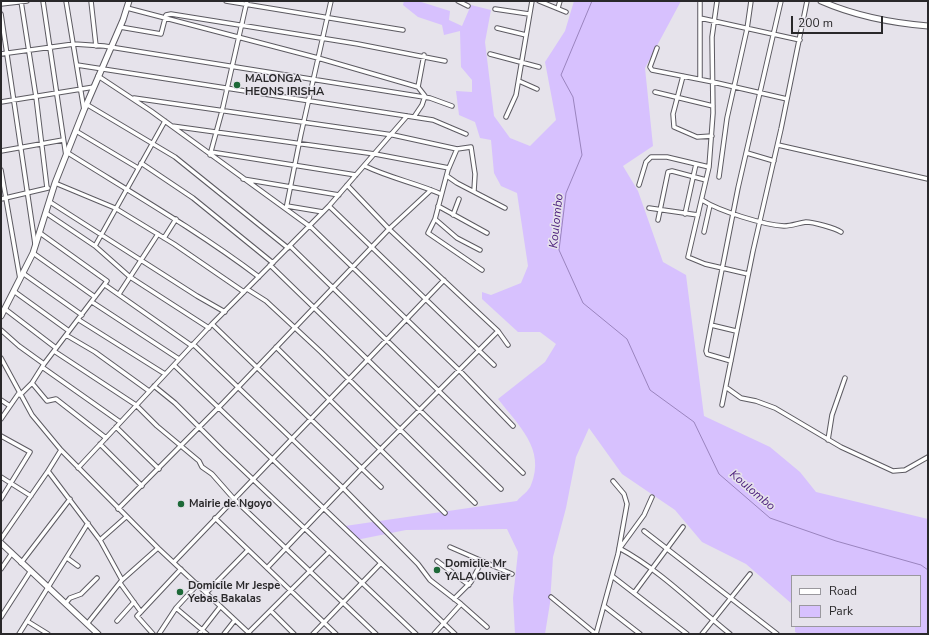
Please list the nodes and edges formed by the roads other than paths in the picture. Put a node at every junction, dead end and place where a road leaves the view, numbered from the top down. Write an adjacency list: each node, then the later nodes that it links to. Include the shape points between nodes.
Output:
1 (27, 1): 18 (street)
2 (43, 1): 45 (street)
3 (66, 1): 43 (street)
4 (91, 1): 44 (street)
5 (129, 1): 22 (street)
6 (226, 1): 19 (street)
7 (331, 1): 28 (street)
8 (458, 1): 21 (street)
9 (532, 1): 27 (street)
10 (538, 1): 23 (street)
11 (560, 1): 23 (street)
12 (700, 1): 29 (street)
13 (717, 1): 31 (street)
14 (750, 1): 36 (street)
15 (781, 1): 39 (street)
16 (807, 1): 42 (street)
17 (821, 1): 33 (street, via 892,23)
18 (21, 2): 20 (street); 48 (street)
19 (247, 3): 28 (street); 32 (street)
20 (1, 4)
21 (468, 6)
22 (127, 8): 30 (street); 34 (street)
23 (558, 8): 25 (street)
24 (495, 9): 27 (street)
25 (566, 12)
26 (1, 14): 49 (street)
27 (530, 14): 38 (street)
28 (328, 17): 37 (street); 41 (street)
29 (700, 18): 31 (street); 62 (street)
30 (164, 19): 32 (street, via 166,15 171,14); 34 (street, via 162,32 159,34); 40 (street)
31 (714, 22): 36 (street); 65 (street)
32 (242, 25): 40 (street); 41 (street)
33 (928, 26)
34 (120, 27): 46 (street)
35 (497, 28): 38 (street)
36 (747, 29): 39 (street); 68 (street)
37 (403, 30)
38 (526, 35): 55 (street)
39 (774, 35): 42 (street); 73 (street)
40 (239, 38): 53 (street); 57 (street)
41 (323, 38): 52 (street); 53 (street)
42 (800, 40): 79 (street)
43 (74, 44): 44 (street); 45 (street); 56 (street)
44 (96, 46): 46 (street)
45 (50, 47): 48 (street); 74 (street)
46 (110, 47): 57 (street); 59 (street)
47 (657, 48): 61 (street, via 650,69)
48 (28, 50): 49 (street); 75 (street)
49 (7, 53): 50 (street); 80 (street)
50 (1, 54)
51 (490, 54): 55 (street)
52 (424, 55): 54 (street); 67 (street)
53 (318, 58): 63 (street); 67 (street)
54 (445, 61)
55 (522, 62): 58 (street); 64 (street)
56 (77, 65): 59 (street); 71 (street)
57 (232, 67): 63 (street); 69 (street)
58 (539, 67)
59 (102, 68): 60 (street); 69 (street)
60 (98, 76): 66 (street); 77 (street)
61 (683, 76): 62 (street); 76 (street)
62 (700, 79): 65 (street)
63 (313, 80): 78 (street); 81 (street)
64 (519, 81): 70 (street); 90 (street)
65 (713, 82): 68 (street); 85 (street)
66 (94, 87): 71 (street); 83 (street)
67 (418, 87): 78 (street, via 425,93)
68 (734, 88): 73 (street); 123 (street)
69 (228, 89): 81 (street); 87 (street)
70 (537, 89)
71 (80, 90): 74 (street); 86 (street)
72 (655, 92): 76 (street)
73 (761, 93): 79 (street); 107 (street)
74 (56, 94): 75 (street); 99 (street)
75 (36, 97): 80 (street); 100 (street)
76 (677, 97): 85 (street); 98 (street, via 673,114 674,127 697,137)
77 (133, 98): 87 (street); 91 (street)
78 (425, 98): 84 (street); 89 (street)
79 (787, 99): 103 (street)
80 (14, 100): 82 (street); 104 (street)
81 (309, 101): 88 (street); 92 (street)
82 (1, 102)
83 (86, 104): 86 (street); 101 (street)
84 (452, 106)
85 (713, 106): 98 (street)
86 (84, 110): 94 (street)
87 (222, 111): 92 (street); 95 (street)
88 (407, 116): 89 (street); 96 (street)
89 (414, 117): 97 (street, via 433,120)
90 (506, 117)
91 (165, 121): 93 (street); 101 (street)
92 (303, 123): 96 (street); 102 (street)
93 (171, 126): 95 (street); 108 (street)
94 (76, 131): 110 (street); 117 (street)
95 (217, 131): 102 (street); 108 (street)
96 (392, 134): 105 (street); 109 (street)
97 (466, 134)
98 (712, 136): 116 (street)
99 (63, 140): 100 (street); 110 (street)
100 (42, 143): 104 (street); 131 (street)
101 (153, 143): 112 (street); 171 (street, via 186,165)
102 (299, 143): 109 (street); 114 (street)
103 (778, 145): 111 (street); 125 (street)
104 (20, 146): 106 (street); 135 (street)
105 (457, 149): 118 (street); 134 (street, via 471,147 476,174)
106 (1, 151)
107 (747, 153): 111 (street); 153 (street)
108 (211, 154): 114 (street); 124 (street)
109 (375, 154): 115 (street); 118 (street)
110 (67, 155): 127 (street); 132 (street)
111 (774, 161): 160 (street)
112 (141, 163): 117 (street); 176 (street, via 199,202)
113 (696, 164): 116 (street); 122 (street); 130 (street, via 667,157 651,157 646,162)
114 (294, 166): 120 (street); 129 (street)
115 (365, 166): 120 (street); 133 (street)
116 (709, 167): 126 (street)
117 (138, 168): 132 (street)
118 (449, 168): 121 (street)
119 (1, 170): 138 (street)
120 (356, 175): 128 (street)
121 (447, 176): 134 (street); 136 (street)
122 (693, 177): 126 (street); 150 (street, via 668,172); 154 (street)
123 (719, 177)
124 (242, 179): 129 (street); 147 (street)
125 (928, 179)
126 (706, 180): 141 (street)
127 (54, 185): 131 (street); 142 (street); 146 (street)
128 (347, 185): 137 (street); 162 (street)
129 (291, 186): 137 (street); 147 (street)
130 (639, 186)
131 (47, 188): 135 (street)
132 (127, 188): 146 (street); 157 (street)
133 (431, 190): 136 (street); 162 (street)
134 (474, 191): 148 (street)
135 (26, 192): 138 (street); 173 (street)
136 (441, 194): 145 (street)
137 (339, 195): 144 (street)
138 (6, 197): 139 (street); 185 (street)
139 (1, 198)
140 (459, 199): 155 (street)
141 (702, 200): 143 (street); 156 (street)
142 (50, 202): 152 (street); 166 (street)
143 (710, 205): 153 (street); 163 (street)
144 (329, 206): 151 (street); 172 (street)
145 (438, 206): 155 (street); 158 (street)
146 (115, 208): 166 (street); 168 (street)
147 (287, 208): 151 (street); 161 (street)
148 (505, 208)
149 (649, 208): 150 (street)
150 (660, 210): 154 (street); 159 (street)
151 (323, 212): 161 (street)
152 (46, 213): 165 (street); 170 (street)
153 (734, 213): 160 (street); 178 (street)
154 (684, 214): 156 (street)
155 (453, 215): 167 (street)
156 (698, 216): 178 (street, via 688,258)
157 (176, 219): 169 (street); 183 (street)
158 (435, 219): 174 (street, via 457,238); 179 (street, via 428,235)
159 (658, 220)
160 (760, 221): 164 (street, via 782,226 812,223); 181 (street)
161 (310, 226): 171 (street); 177 (street)
162 (389, 229): 172 (street); 184 (street)
163 (704, 232)
164 (841, 232)
165 (40, 233): 173 (street); 186 (street, via 107,280)
166 (100, 233): 170 (street); 175 (street)
167 (487, 233)
168 (158, 234): 169 (street); 175 (street)
169 (164, 238): 188 (street)
170 (95, 246): 182 (street)
171 (289, 247): 176 (street); 187 (street)
172 (372, 247): 177 (street); 192 (street)
173 (34, 250): 180 (street); 191 (street)
174 (480, 250)
175 (141, 261): 182 (street); 196 (street)
176 (271, 264): 183 (street); 194 (street)
177 (352, 267): 187 (street); 199 (street)
178 (722, 268): 181 (street); 201 (street)
179 (482, 270)
180 (24, 274): 185 (street); 197 (street)
181 (748, 274): 205 (street)
182 (130, 277): 190 (street); 202 (street)
183 (259, 277): 188 (street)
184 (444, 280): 192 (street); 206 (street)
185 (20, 281): 189 (street)
186 (105, 284): 190 (street); 191 (street)
187 (333, 288): 194 (street); 208 (street)
188 (246, 290): 196 (street); 203 (street, via 266,302)
189 (15, 292): 195 (street); 207 (street)
190 (119, 294): 210 (street)
191 (95, 297): 193 (street)
192 (424, 299): 199 (street); 213 (street)
193 (92, 302): 197 (street); 215 (street)
194 (314, 307): 203 (street); 216 (street)
195 (2, 312): 212 (street)
196 (225, 312): 200 (street)
197 (82, 315): 198 (street)
198 (79, 320): 207 (street); 223 (street)
199 (406, 320): 208 (street); 222 (street)
200 (212, 324): 202 (street); 221 (street)
201 (711, 325): 205 (street); 217 (street, via 706,354)
202 (209, 328): 210 (street)
203 (294, 328): 211 (street); 225 (street)
204 (1, 330): 220 (street)
205 (736, 331): 217 (street)
206 (498, 332): 209 (street); 213 (street)
207 (67, 333): 212 (street); 231 (street)
208 (387, 339): 216 (street); 230 (street)
209 (508, 344)
210 (193, 345): 215 (street); 228 (street)
211 (276, 347): 221 (street); 233 (street)
212 (55, 349): 220 (street); 235 (street)
213 (478, 351): 219 (street); 222 (street)
214 (1, 358): 232 (street)
215 (180, 359): 218 (street)
216 (367, 359): 225 (street); 239 (street)
217 (731, 361): 229 (street)
218 (174, 365): 223 (street); 238 (street)
219 (494, 365)
220 (43, 366): 226 (street); 242 (street)
221 (256, 368): 228 (street); 241 (street)
222 (459, 370): 230 (street); 243 (street)
223 (165, 374): 227 (street)
224 (845, 378): 250 (street, via 832,415)
225 (349, 379): 233 (street); 246 (street)
226 (32, 383): 232 (street); 248 (street, via 47,401 56,399)
227 (154, 386): 231 (street); 245 (street)
228 (238, 387): 238 (street); 249 (street)
229 (726, 388): 236 (street); 250 (street, via 741,398 780,411)
230 (439, 390): 239 (street); 261 (street)
231 (149, 391): 235 (street)
232 (20, 394): 237 (street); 254 (street, via 32,415)
233 (329, 399): 241 (street); 253 (street)
234 (1, 400): 237 (street)
235 (136, 405): 242 (street); 252 (street)
236 (722, 405)
237 (10, 406): 240 (street)
238 (218, 408): 245 (street); 255 (street)
239 (419, 410): 246 (street); 269 (street)
240 (1, 418)
241 (310, 419): 249 (street); 259 (street)
242 (120, 422): 244 (street)
243 (513, 426)
244 (116, 427): 248 (street); 258 (street)
245 (198, 427): 252 (street); 263 (street)
246 (401, 430): 253 (street); 275 (street)
247 (1, 436): 265 (street, via 30,451)
248 (106, 438): 251 (street)
249 (290, 439): 255 (street); 268 (street)
250 (828, 440): 256 (street, via 897,472)
251 (100, 444): 257 (street); 266 (street)
252 (180, 446): 258 (street); 274 (street, via 199,461)
253 (381, 449): 259 (street); 278 (street)
254 (61, 450): 257 (street); 260 (street)
255 (272, 458): 263 (street); 276 (street)
256 (928, 458)
257 (78, 468): 277 (street)
258 (159, 469): 266 (street)
259 (361, 469): 267 (street); 268 (street)
260 (48, 471): 270 (street); 273 (street)
261 (523, 473)
262 (1, 477): 265 (street)
263 (252, 478): 274 (street); 283 (street)
264 (613, 481): 291 (street, via 624,494 627,504)
265 (12, 484): 270 (street); 272 (street)
266 (142, 486): 277 (street)
267 (381, 488)
268 (344, 489): 276 (street); 322 (street, via 430,580)
269 (501, 489)
270 (31, 496): 285 (street)
271 (652, 497): 291 (street, via 644,515)
272 (1, 499)
273 (70, 499): 281 (street); 300 (street)
274 (234, 499): 280 (street); 290 (street)
275 (475, 503)
276 (325, 508): 283 (street); 301 (street)
277 (118, 509): 279 (street)
278 (445, 513)
279 (126, 516): 286 (street); 289 (street)
280 (215, 518): 293 (street); 299 (street)
281 (88, 523): 286 (street); 296 (street)
282 (683, 527): 292 (street)
283 (305, 529): 290 (street); 294 (street)
284 (644, 532): 292 (street)
285 (1, 539)
286 (100, 540): 313 (street)
287 (1, 542): 295 (street)
288 (450, 547): 298 (street)
289 (158, 548): 299 (street); 313 (street)
290 (286, 548): 304 (street); 306 (street)
291 (619, 548): 307 (street); 311 (street)
292 (668, 549): 307 (street); 323 (street)
293 (248, 550): 304 (street); 319 (street)
294 (329, 552): 306 (street); 314 (street)
295 (12, 554): 300 (street); 305 (street)
296 (67, 558): 302 (street); 317 (street)
297 (437, 561): 316 (street)
298 (482, 561): 309 (street); 316 (street)
299 (174, 562): 303 (street)
300 (21, 563): 308 (street)
301 (381, 563): 314 (street); 340 (street)
302 (78, 566)
303 (181, 568): 315 (street); 332 (street)
304 (267, 568): 318 (street)
305 (1, 569)
306 (309, 571): 318 (street); 326 (street)
307 (652, 571): 320 (street); 335 (street)
308 (30, 572): 317 (street); 333 (street)
309 (512, 574)
310 (750, 574): 323 (street)
311 (612, 576): 320 (street); 328 (street)
312 (97, 578): 325 (street, via 81,594 70,598)
313 (121, 582): 324 (street); 339 (street)
314 (363, 582): 326 (street); 356 (street)
315 (198, 584): 319 (street); 330 (street)
316 (469, 585): 322 (street)
317 (48, 587): 325 (street); 336 (street)
318 (290, 591): 331 (street); 338 (street)
319 (206, 592): 329 (street)
320 (634, 593): 361 (street)
321 (551, 597): 359 (street)
322 (454, 598): 327 (street)
323 (731, 598): 335 (street); 364 (street)
324 (134, 602): 332 (street); 337 (street)
325 (66, 603): 339 (street)
326 (343, 603): 338 (street); 355 (street)
327 (461, 604): 340 (street); 341 (street)
328 (604, 606): 359 (street); 360 (street)
329 (220, 607): 334 (street); 342 (street)
330 (176, 608): 342 (street); 347 (street)
331 (271, 611): 351 (street); 352 (street)
332 (141, 612): 346 (street, via 137,618)
333 (1, 615)
334 (235, 620): 350 (street); 351 (street)
335 (713, 620): 362 (street); 363 (street)
336 (27, 621): 343 (street); 344 (street)
337 (117, 621)
338 (324, 623): 353 (street); 354 (street)
339 (88, 624): 345 (street)
340 (444, 624): 357 (street); 358 (street)
341 (487, 627)
342 (202, 630): 348 (street); 349 (street)
343 (45, 633)
344 (19, 634)
345 (98, 634)
346 (153, 634)
347 (159, 634)
348 (199, 634)
349 (207, 634)
350 (224, 634)
351 (249, 634)
352 (294, 634)
353 (313, 634)
354 (336, 634)
355 (376, 634)
356 (416, 634)
357 (434, 634)
358 (455, 634)
359 (596, 634)
360 (640, 634)
361 (687, 634)
362 (702, 634)
363 (730, 634)
364 (777, 634)

